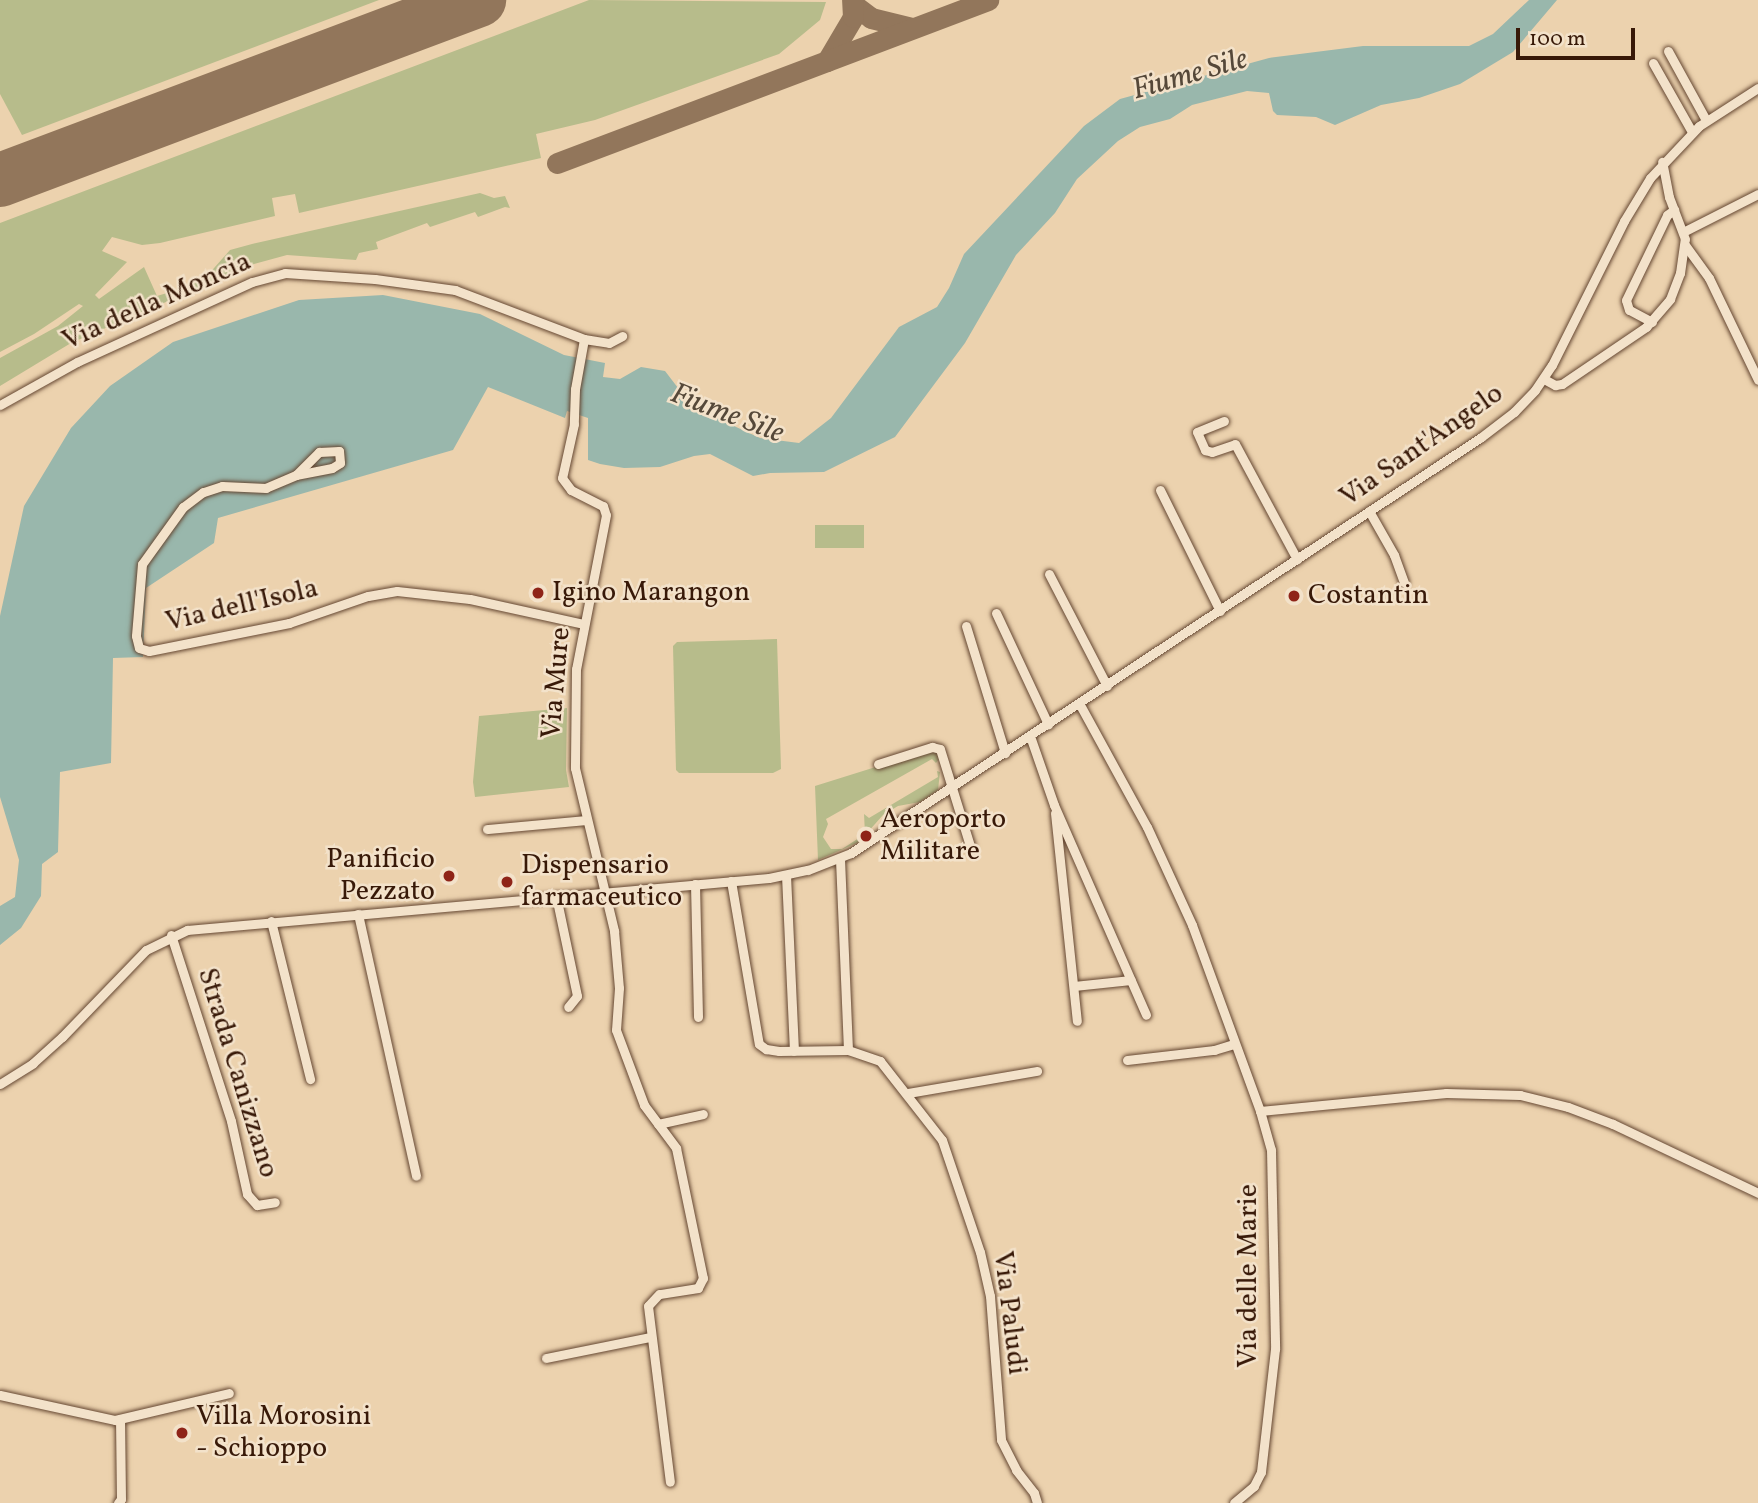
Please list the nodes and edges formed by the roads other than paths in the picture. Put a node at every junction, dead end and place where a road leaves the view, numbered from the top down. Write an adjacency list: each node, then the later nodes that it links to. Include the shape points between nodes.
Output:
1 (1668, 51): 4 (street)
2 (1653, 63): 5 (street)
3 (1758, 88): 4 (street, Via Sant'Angelo)
4 (1706, 120): 5 (street, Via Sant'Angelo)
5 (1692, 132): 6 (street, Via Sant'Angelo)
6 (1662, 162): 8 (street); 14 (street, Via Sant'Angelo, via 1630,208)
7 (1758, 194): 9 (street)
8 (1674, 210): 9 (street); 11 (street, via 1667,215 1626,300 1629,310)
9 (1684, 232): 10 (street)
10 (1685, 245): 11 (street, via 1675,288); 15 (street, via 1709,278)
11 (1652, 322): 14 (street, via 1560,385)
12 (622, 336): 13 (street, Via della Moncia, via 609,343)
13 (584, 339): 16 (street, Via della Moncia, via 454,290 285,273 252,282 77,362); 26 (street, Via Mure, via 563,481 600,504 606,515)
14 (1544, 379): 20 (street, Via Sant'Angelo, via 1505,420)
15 (1758, 380)
16 (0, 405)
17 (1224, 421): 21 (street, via 1197,432 1205,450 1235,444)
18 (296, 475): 18 (street, Via dell'Isola, via 319,452 339,450 340,463); 26 (street, Via dell'Isola, via 266,488 222,486 203,492 183,507 142,564 139,648 149,651 289,623 397,591 470,599)
19 (1160, 490): 24 (street)
20 (1369, 511): 21 (street, Via Sant'Angelo); 23 (street)
21 (1297, 559): 24 (street, Via Sant'Angelo)
22 (1049, 574): 28 (street)
23 (1404, 582)
24 (1220, 611): 28 (street, Via Sant'Angelo)
25 (996, 613): 30 (street)
26 (584, 624): 36 (street, Via Mure, via 576,669 573,740)
27 (966, 626): 32 (street)
28 (1107, 686): 29 (street, Via Sant'Angelo)
29 (1080, 703): 30 (street, Strada Canizzano); 54 (street, Via delle Marie, via 1170,875)
30 (1048, 724): 31 (street, Strada Canizzano)
31 (1030, 736): 32 (street, Strada Canizzano); 35 (street)
32 (1005, 753): 34 (street, Strada Canizzano)
33 (877, 764): 34 (street, via 935,746)
34 (954, 787): 38 (street); 39 (street, Strada Canizzano)
35 (1054, 804): 48 (street); 49 (street)
36 (585, 820): 37 (street); 43 (street, Via Mure)
37 (486, 829)
38 (970, 846)
39 (840, 859): 40 (street, Strada Canizzano); 55 (street)
40 (786, 875): 41 (street, Strada Canizzano); 56 (street)
41 (731, 881): 42 (street, Strada Canizzano); 56 (street, Via Paludi, via 757,1039 766,1049)
42 (695, 884): 43 (street, Strada Canizzano); 52 (street)
43 (607, 891): 44 (street, Strada Canizzano); 64 (street, Via Mure, via 619,988 616,1030 645,1105)
44 (556, 896): 45 (street, Strada Canizzano); 50 (street, via 577,996)
45 (358, 914): 46 (street, Strada Canizzano); 65 (street)
46 (271, 921): 47 (street, Strada Canizzano, via 195,928); 59 (street)
47 (171, 935): 60 (street, Strada Canizzano, via 136,958 33,1063); 67 (street, Strada Canizzano, via 228,1110 247,1194 257,1205)
48 (1131, 980): 49 (street); 51 (street)
49 (1074, 986): 53 (street)
50 (568, 1007)
51 (1146, 1015)
52 (698, 1017)
53 (1077, 1021)
54 (1234, 1044): 57 (street); 62 (street, Via delle Marie)
55 (848, 1050): 56 (street, Via Paludi); 61 (street, Via Paludi, via 880,1061)
56 (794, 1051)
57 (1126, 1060)
58 (1037, 1071): 61 (street)
59 (310, 1079)
60 (0, 1084)
61 (908, 1093): 75 (street, Via Paludi, via 942,1140 976,1240 990,1296 1001,1440)
62 (1260, 1111): 66 (street, via 1447,1093 1520,1096 1613,1124); 76 (street, Via delle Marie, via 1271,1150 1275,1349 1261,1472 1254,1486)
63 (703, 1114): 64 (street)
64 (658, 1124): 68 (street, Via Mure, via 678,1154 703,1278 694,1290 652,1298 647,1311)
65 (416, 1176)
66 (1758, 1193)
67 (275, 1202)
68 (650, 1337): 69 (street); 73 (street)
69 (546, 1358)
70 (229, 1393): 72 (street)
71 (0, 1395): 72 (street)
72 (120, 1419): 74 (street)
73 (670, 1482)
74 (118, 1503)
75 (1037, 1503)
76 (1234, 1503)

